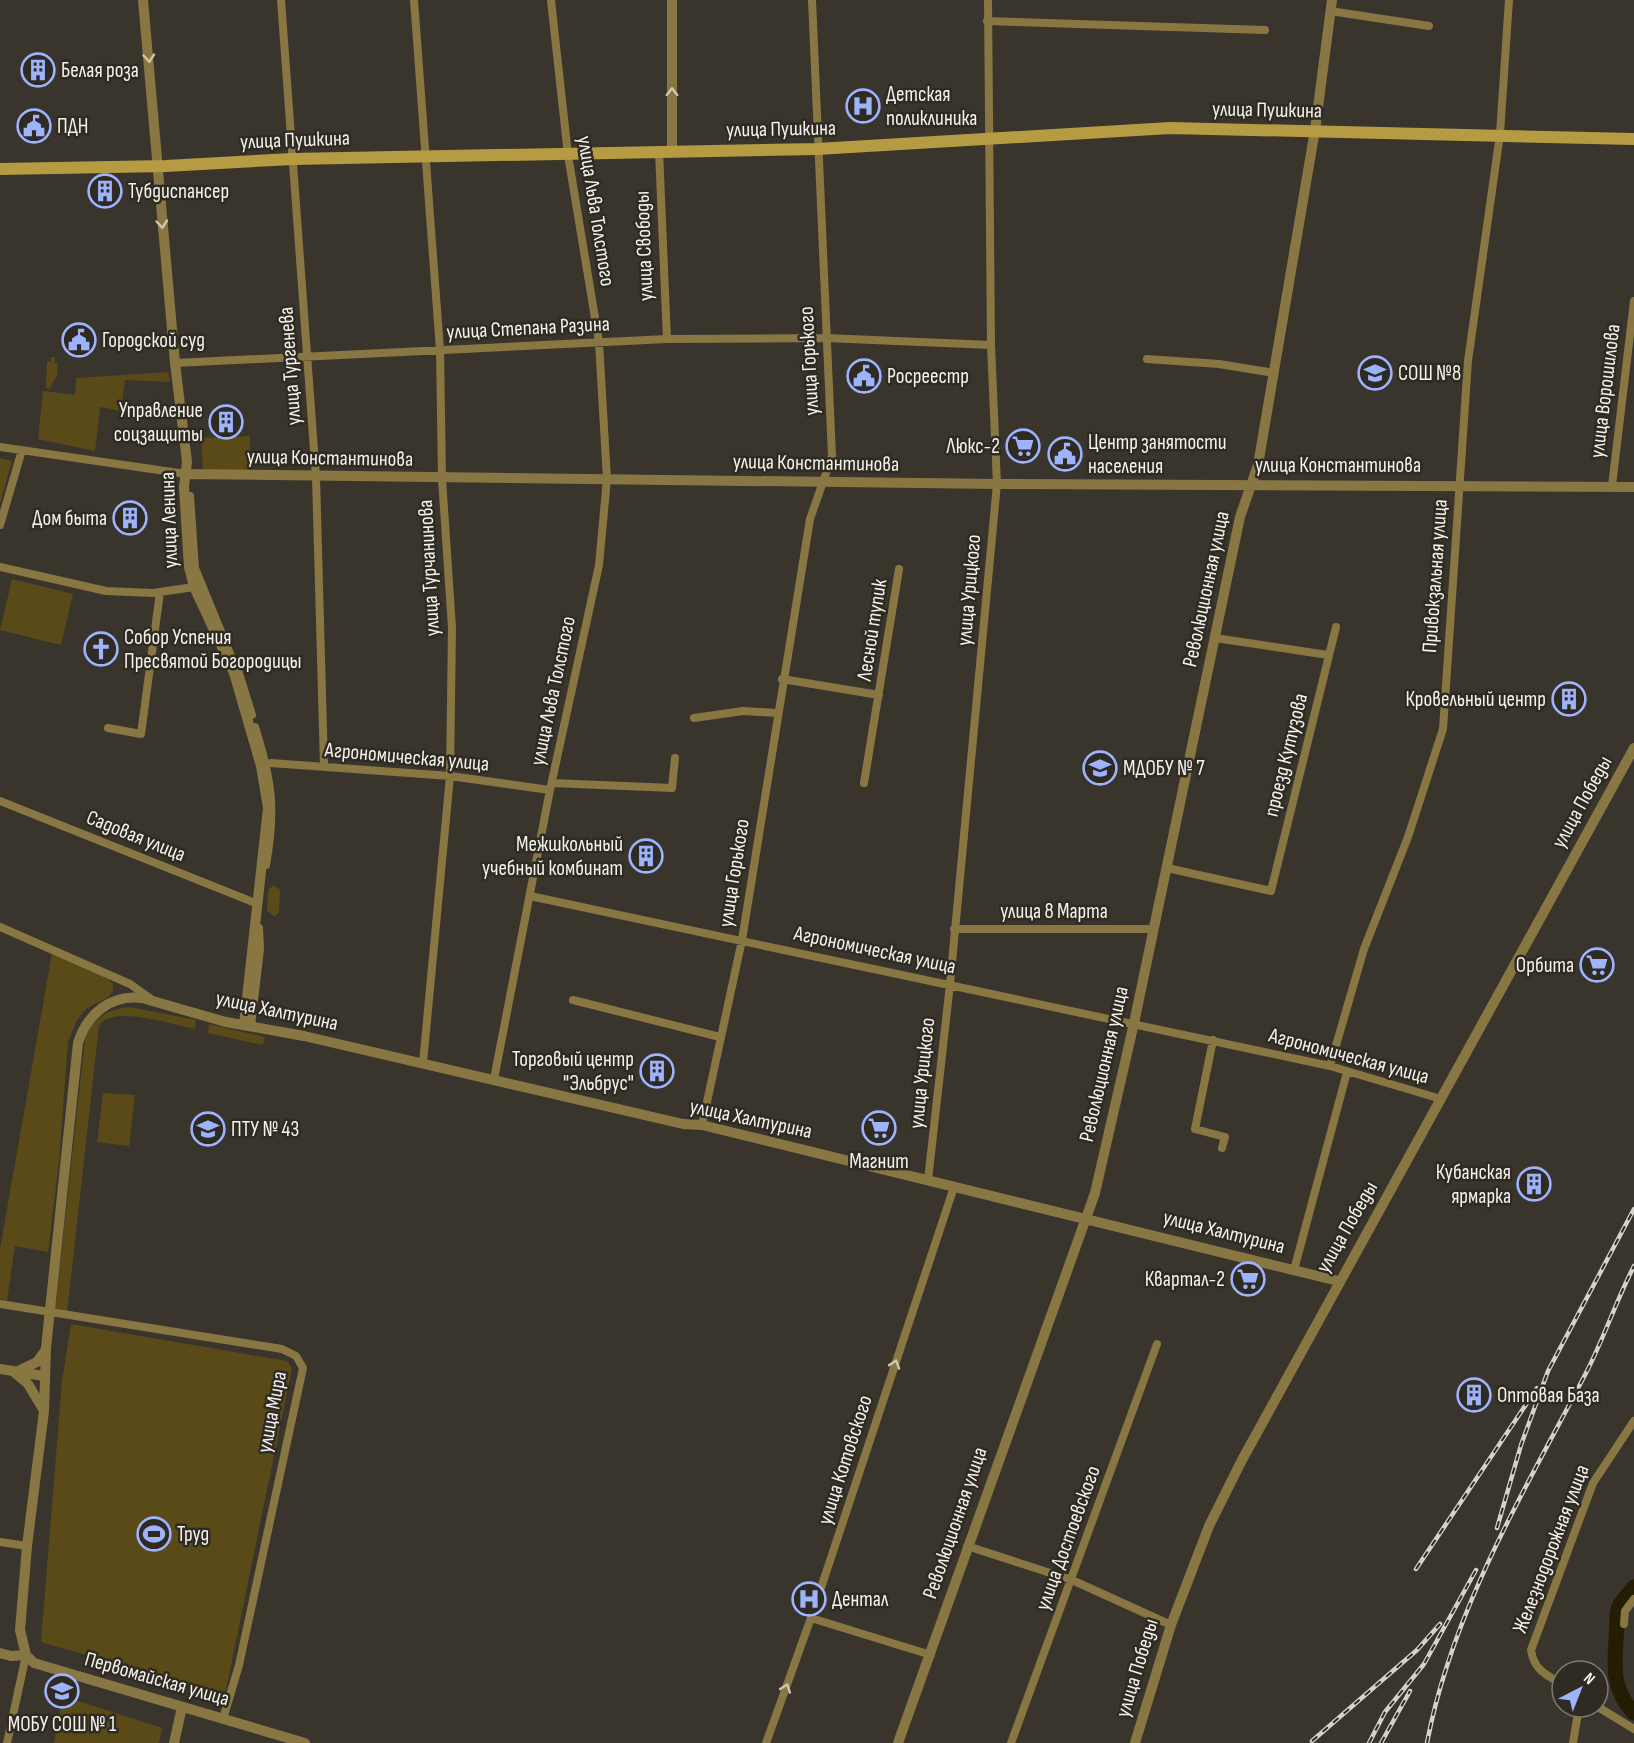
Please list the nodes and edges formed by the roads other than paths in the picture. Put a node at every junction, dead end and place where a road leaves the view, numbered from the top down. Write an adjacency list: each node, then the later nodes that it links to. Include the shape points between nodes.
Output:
1 (143, 0): 22 (street, улица Ленина, one-way to 22)
2 (281, 0): 21 (street, улица Тургенева)
3 (414, 0): 20 (street, улица Турчанинова)
4 (551, 0): 19 (street, улица Льва Толстого)
5 (672, 0): 18 (street, улица Свободы, one-way to 5)
6 (812, 0): 17 (street, улица Горького)
7 (988, 0): 10 (street, улица Урицкого)
8 (1509, 0): 14 (street, Привокзальная улица)
9 (1331, 5): 11 (street, Революционная улица); 13 (street, Революционная улица)
10 (987, 21): 12 (street); 15 (street, улица Урицкого)
11 (1428, 26)
12 (1265, 30)
13 (1315, 130): 14 (main road, улица Пушкина); 15 (main road, улица Пушкина, via 1170,128); 33 (street, Революционная улица)
14 (1500, 134): 16 (main road, улица Пушкина); 42 (street, Привокзальная улица, via 1468,361)
15 (988, 138): 17 (main road, улица Пушкина); 28 (street, улица Урицкого)
16 (1634, 139)
17 (817, 149): 18 (main road, улица Пушкина); 25 (street, улица Горького)
18 (666, 151): 19 (main road, улица Пушкина); 26 (street, улица Свободы)
19 (568, 155): 20 (main road, улица Пушкина); 27 (street, улица Льва Толстого)
20 (424, 156): 21 (main road, улица Пушкина); 29 (street, улица Турчанинова)
21 (292, 159): 22 (main road, улица Пушкина); 30 (street, улица Тургенева)
22 (158, 166): 23 (main road, улица Пушкина); 32 (street, улица Ленина, one-way to 32)
23 (0, 170)
24 (1634, 301): 44 (street, улица Ворошилова)
25 (826, 338): 26 (street, улица Степана Разина); 28 (street, улица Степана Разина); 40 (street, улица Горького, via 832,456)
26 (668, 339): 27 (street, улица Степана Разина)
27 (599, 342): 29 (street, улица Степана Разина); 39 (street, улица Льва Толстого)
28 (991, 345): 41 (street, улица Урицкого)
29 (440, 350): 30 (street, улица Степана Разина); 38 (street, улица Турчанинова)
30 (308, 358): 32 (street, улица Степана Разина); 37 (street, улица Тургенева)
31 (1147, 359): 33 (street)
32 (175, 363): 36 (street, улица Ленина)
33 (1274, 373): 43 (street, Революционная улица, via 1258,465)
34 (0, 447): 35 (street, улица Константинова)
35 (22, 450): 36 (street, улица Константинова); 46 (street)
36 (188, 474): 37 (street, улица Константинова); 49 (street, улица Ленина, via 184,487); 61 (street, via 195,568 241,678)
37 (316, 477): 38 (street, улица Константинова); 62 (street, улица Тургенева)
38 (442, 479): 39 (street, улица Константинова); 63 (street, улица Турчанинова, via 452,627)
39 (608, 479): 40 (street, улица Константинова); 65 (street, улица Льва Толстого, via 599,565)
40 (821, 483): 41 (street, улица Константинова); 54 (street, улица Горького, via 810,519)
41 (997, 484): 43 (street, улица Константинова); 71 (street, улица Урицкого)
42 (1460, 484): 43 (street, улица Константинова); 44 (street, улица Константинова); 82 (street, Привокзальная улица, via 1443,729 1408,837 1364,949)
43 (1250, 486): 52 (street, Революционная улица)
44 (1612, 486): 45 (street, улица Константинова)
45 (1634, 486)
46 (0, 525)
47 (0, 567): 50 (street, via 88,588)
48 (899, 569): 55 (street, Лесной тупик)
49 (194, 587): 50 (street); 61 (street, улица Ленина, via 234,673)
50 (160, 592): 58 (street, via 141,734)
51 (1335, 627): 53 (street, проезд Кутузова)
52 (1215, 638): 53 (street); 67 (street, Революционная улица)
53 (1328, 656): 67 (street, проезд Кутузова, via 1271,891)
54 (782, 679): 55 (street, Лесной тупик); 56 (street, улица Горького)
55 (879, 695): 64 (street, Лесной тупик)
56 (777, 713): 57 (street, via 743,711); 73 (street, улица Горького)
57 (694, 718)
58 (108, 728)
59 (1634, 748): 85 (street, улица Победы)
60 (675, 758): 65 (street, улица Льва Толстого, via 672,788)
61 (264, 765): 62 (street, Агрономическая улица); 69 (street, улица Ленина, via 268,808); 78 (street, via 271,782 273,812 262,892 260,949)
62 (324, 766): 63 (street, Агрономическая улица)
63 (450, 776): 65 (street, Агрономическая улица); 81 (street, улица Турчанинова)
64 (864, 783)
65 (551, 786): 68 (street, улица Льва Толстого)
66 (0, 801): 69 (street, Садовая улица)
67 (1167, 868): 72 (street, Революционная улица)
68 (530, 896): 73 (street, Агрономическая улица); 84 (street, улица Льва Толстого)
69 (258, 904): 78 (street, улица Ленина)
70 (0, 927): 76 (street, улица Халтурина, via 130,984)
71 (954, 929): 72 (street, улица 8 Марта); 74 (street, улица Урицкого)
72 (1154, 929): 77 (street, Революционная улица)
73 (741, 940): 74 (street, Агрономическая улица); 79 (street, улица Горького)
74 (950, 984): 77 (street, Агрономическая улица); 88 (street, улица Урицкого)
75 (573, 1000): 79 (street)
76 (154, 1001): 78 (street, улица Халтурина); 94 (street, улица Халтурина, via 129,996 112,1002 89,1017 78,1043)
77 (1134, 1023): 80 (street, Агрономическая улица); 90 (street, Революционная улица, via 1095,1193)
78 (248, 1025): 81 (street, улица Халтурина)
79 (720, 1037): 86 (street, улица Горького)
80 (1213, 1040): 82 (street, Агрономическая улица); 87 (street, via 1195,1129 1225,1137)
81 (423, 1063): 84 (street, улица Халтурина)
82 (1330, 1066): 83 (street, Агрономическая улица)
83 (1347, 1072): 85 (street, Агрономическая улица); 91 (street)
84 (494, 1079): 86 (street, улица Халтурина, via 683,1124)
85 (1441, 1100): 92 (street, улица Победы)
86 (702, 1125): 88 (street, улица Халтурина)
87 (1222, 1148)
88 (928, 1180): 89 (street, улица Халтурина)
89 (954, 1186): 90 (street, улица Халтурина); 107 (street, улица Котовского, one-way to 89)
90 (1084, 1217): 91 (street, улица Халтурина); 104 (street, Революционная улица)
91 (1294, 1270): 92 (street, улица Халтурина)
92 (1338, 1281): 109 (street, улица Победы, via 1209,1526)
93 (0, 1304): 94 (street, улица Мира)
94 (51, 1312): 96 (street); 116 (street, улица Мира, via 282,1349 296,1356 303,1368)
95 (1157, 1344): 105 (street, улица Достоевского)
96 (46, 1348): 98 (street, via 37,1362); 99 (street)
97 (0, 1369): 98 (street)
98 (14, 1372): 99 (street); 100 (street, via 28,1384)
99 (44, 1376): 100 (street)
100 (44, 1411): 103 (street)
101 (1634, 1421): 113 (street, Железнодорожная улица, via 1593,1483 1531,1650 1538,1669)
102 (0, 1542): 103 (street)
103 (27, 1546): 111 (street, via 20,1630)
104 (967, 1546): 105 (street); 112 (street, Революционная улица)
105 (1072, 1580): 109 (street); 124 (street, улица Достоевского)
106 (1634, 1599): 108 (street, via 1625,1611)
107 (811, 1618): 112 (street); 122 (street, улица Котовского, one-way to 107)
108 (1624, 1624)
109 (1171, 1625): 125 (street, улица Победы)
110 (0, 1653): 111 (street, Первомайская улица)
111 (26, 1655): 114 (street, Первомайская улица, via 34,1663); 119 (street)
112 (931, 1655): 123 (street, Революционная улица)
113 (1550, 1676)
114 (182, 1707): 116 (street, Первомайская улица); 120 (street)
115 (1610, 1714): 118 (street)
116 (224, 1719): 121 (street, Первомайская улица)
117 (1577, 1719): 126 (street)
118 (1634, 1729)
119 (7, 1743)
120 (174, 1743)
121 (305, 1743)
122 (766, 1743)
123 (898, 1743)
124 (1011, 1743)
125 (1135, 1743)
126 (1573, 1743)

